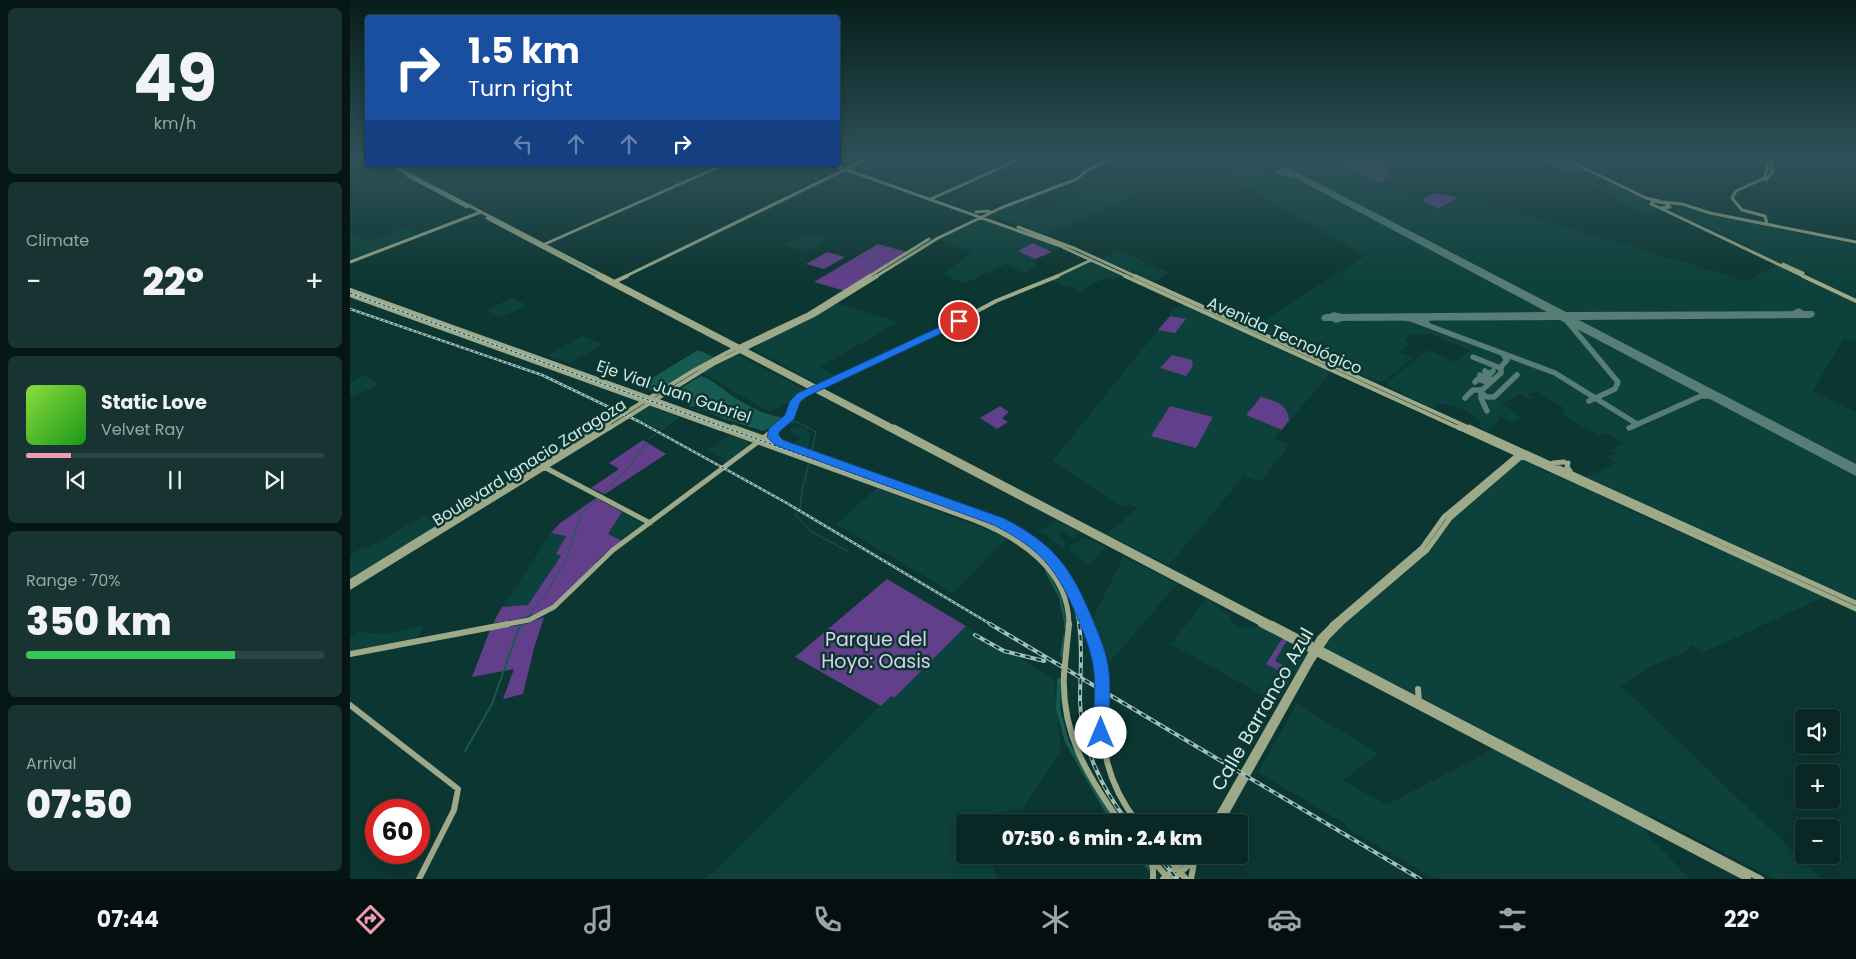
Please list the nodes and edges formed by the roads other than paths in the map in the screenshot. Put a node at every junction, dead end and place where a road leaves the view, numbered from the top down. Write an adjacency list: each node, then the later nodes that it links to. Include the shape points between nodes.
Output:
1 (456, 200): 16 (main road)
2 (463, 200): 16 (main road)
3 (643, 200): 28 (main road)
4 (784, 200): 31 (main road)
5 (939, 200): 13 (main road, Avenida Tecnológico)
6 (1020, 200): 17 (main road)
7 (1021, 200): 17 (main road)
8 (1645, 200): 12 (main road)
9 (1653, 200): 11 (main road)
10 (1736, 200): 25 (main road, via 1744,211 1765,216)
11 (1660, 202): 12 (main road); 14 (main road); 24 (main road, via 1682,204)
12 (1651, 203): 15 (main road)
13 (956, 206): 18 (main road, Avenida Tecnológico); 19 (main road, Avenida Tecnológico)
14 (1670, 207): 15 (main road); 21 (main road, via 1682,206); 35 (main road)
15 (1660, 208): 35 (main road)
16 (478, 211): 28 (main road); 30 (main road)
17 (992, 211): 19 (main road); 20 (main road, Boulevard Ignacio Zaragoza); 22 (main road)
18 (968, 212): 20 (main road, Avenida Tecnológico); 23 (main road, via 973,215)
19 (976, 212): 20 (main road, Avenida Tecnológico)
20 (982, 215): 22 (main road, Avenida Tecnológico); 23 (main road, Boulevard Ignacio Zaragoza)
21 (1732, 218): 24 (main road); 25 (main road)
22 (992, 219): 23 (main road); 26 (main road, Avenida Tecnológico); 26 (main road, Avenida Tecnológico)
23 (972, 220): 34 (main road, Boulevard Ignacio Zaragoza, via 932,241); 40 (main road, Boulevard Ignacio Zaragoza, via 924,242 804,317)
24 (1746, 220): 25 (main road)
25 (1765, 224): 27 (main road)
26 (1017, 228): 29 (main road, Avenida Tecnológico); 29 (main road, Avenida Tecnológico, via 1026,229)
27 (1856, 243)
28 (542, 245): 31 (main road)
29 (1091, 259): 45 (main road); 60 (main road, Avenida Tecnológico)
30 (350, 262)
31 (614, 282): 39 (main road)
32 (350, 290): 48 (main road, Eje Vial Juan Gabriel)
33 (350, 295): 49 (main road, Eje Vial Juan Gabriel, via 431,327 442,328)
34 (847, 295): 37 (main road); 38 (main road, Boulevard Ignacio Zaragoza)
35 (1856, 300)
36 (841, 302): 38 (main road)
37 (846, 303)
38 (832, 304): 40 (main road, Boulevard Ignacio Zaragoza)
39 (724, 340): 41 (main road); 43 (main road, via 725,349)
40 (757, 340): 41 (main road, Boulevard Ignacio Zaragoza); 41 (main road); 42 (main road)
41 (739, 347): 42 (main road); 43 (main road, Boulevard Ignacio Zaragoza); 44 (main road, Boulevard Ignacio Zaragoza)
42 (750, 354): 44 (main road); 45 (main road)
43 (717, 358): 46 (main road, Boulevard Ignacio Zaragoza)
44 (723, 358): 47 (main road, Boulevard Ignacio Zaragoza)
45 (816, 388): 56 (main road, via 796,399 787,420); 76 (main road)
46 (661, 391): 48 (main road); 50 (main road, Boulevard Ignacio Zaragoza)
47 (666, 392): 50 (main road, Boulevard Ignacio Zaragoza); 51 (main road)
48 (643, 394): 50 (main road, Eje Vial Juan Gabriel)
49 (635, 398): 50 (main road, Eje Vial Juan Gabriel); 53 (main road, via 638,401)
50 (650, 400): 51 (main road, Eje Vial Juan Gabriel); 52 (main road, Eje Vial Juan Gabriel); 53 (main road, Boulevard Ignacio Zaragoza)
51 (665, 402): 59 (main road, Eje Vial Juan Gabriel)
52 (659, 406): 53 (main road); 61 (main road, Eje Vial Juan Gabriel)
53 (636, 408): 54 (main road, Boulevard Ignacio Zaragoza)
54 (630, 412): 55 (main road, Boulevard Ignacio Zaragoza); 57 (main road, Boulevard Ignacio Zaragoza)
55 (617, 418): 57 (main road); 70 (main road, Boulevard Ignacio Zaragoza)
56 (780, 426): 58 (main road); 59 (main road, via 765,433)
57 (609, 427): 70 (main road, Boulevard Ignacio Zaragoza)
58 (773, 432): 62 (main road); 64 (main road, via 774,439)
59 (751, 433): 62 (main road, Eje Vial Juan Gabriel)
60 (1475, 433): 67 (main road, Avenida Tecnológico); 69 (main road, Avenida Tecnológico)
61 (745, 438): 63 (main road, Eje Vial Juan Gabriel); 66 (main road, via 751,444)
62 (765, 438): 63 (main road); 64 (main road, Eje Vial Juan Gabriel)
63 (759, 442): 65 (main road, Eje Vial Juan Gabriel); 66 (main road)
64 (779, 442): 68 (main road, Eje Vial Juan Gabriel)
65 (773, 447): 66 (main road, via 761,446); 68 (main road, Eje Vial Juan Gabriel)
66 (748, 451): 74 (main road)
67 (1520, 456): 73 (main road, Avenida Tecnológico); 81 (main road, Calle Barranco Azul, via 1450,518 1427,550 1338,625)
68 (814, 459): 93 (main road, Eje Vial Juan Gabriel, bridge, via 992,527 1025,546 1052,574 1065,597 1069,624 1062,702 1070,734); 94 (main road, Eje Vial Juan Gabriel, bridge, via 998,521 1037,545 1056,564 1074,590 1099,654 1105,762)
69 (1544, 461): 71 (main road, Avenida Tecnológico); 71 (main road, via 1566,462 1568,469)
70 (543, 466): 74 (main road); 77 (main road, Boulevard Ignacio Zaragoza); 78 (main road, Boulevard Ignacio Zaragoza)
71 (1579, 477): 72 (main road, Avenida Tecnológico)
72 (1623, 496): 73 (main road); 75 (main road, Avenida Tecnológico)
73 (1617, 500): 75 (main road, Avenida Tecnológico)
74 (650, 523): 82 (main road, via 604,558 550,611 528,620)
75 (1720, 544): 79 (main road); 80 (main road)
76 (1138, 556): 81 (main road); 81 (main road)
77 (350, 582)
78 (350, 587)
79 (1856, 603)
80 (1856, 609)
81 (1313, 652): 83 (main road); 83 (main road, via 1316,658); 84 (main road, Calle Barranco Azul); 85 (main road, Calle Barranco Azul); 87 (main road)
82 (350, 654)
83 (1325, 657): 89 (main road)
84 (1300, 670): 85 (main road, via 1303,672); 95 (main road, Calle Barranco Azul)
85 (1300, 680): 96 (main road, Calle Barranco Azul)
86 (1418, 689): 87 (main road)
87 (1419, 702): 90 (main road)
88 (350, 705): 104 (main road, via 458,789 454,810)
89 (1499, 750): 90 (main road, via 1502,746); 91 (main road)
90 (1517, 752): 92 (main road)
91 (1536, 769): 92 (main road); 108 (main road)
92 (1550, 769): 109 (main road)
93 (1115, 814)
94 (1131, 814)
95 (1219, 814)
96 (1225, 814)
97 (1151, 864): 105 (main road)
98 (1156, 864): 103 (main road)
99 (1173, 864): 102 (main road)
100 (1185, 864): 102 (main road)
101 (1193, 864): 107 (main road)
102 (1179, 870): 103 (main road); 106 (main road)
103 (1168, 878)
104 (419, 879)
105 (1153, 879)
106 (1186, 879)
107 (1191, 879)
108 (1748, 879)
109 (1761, 879)

